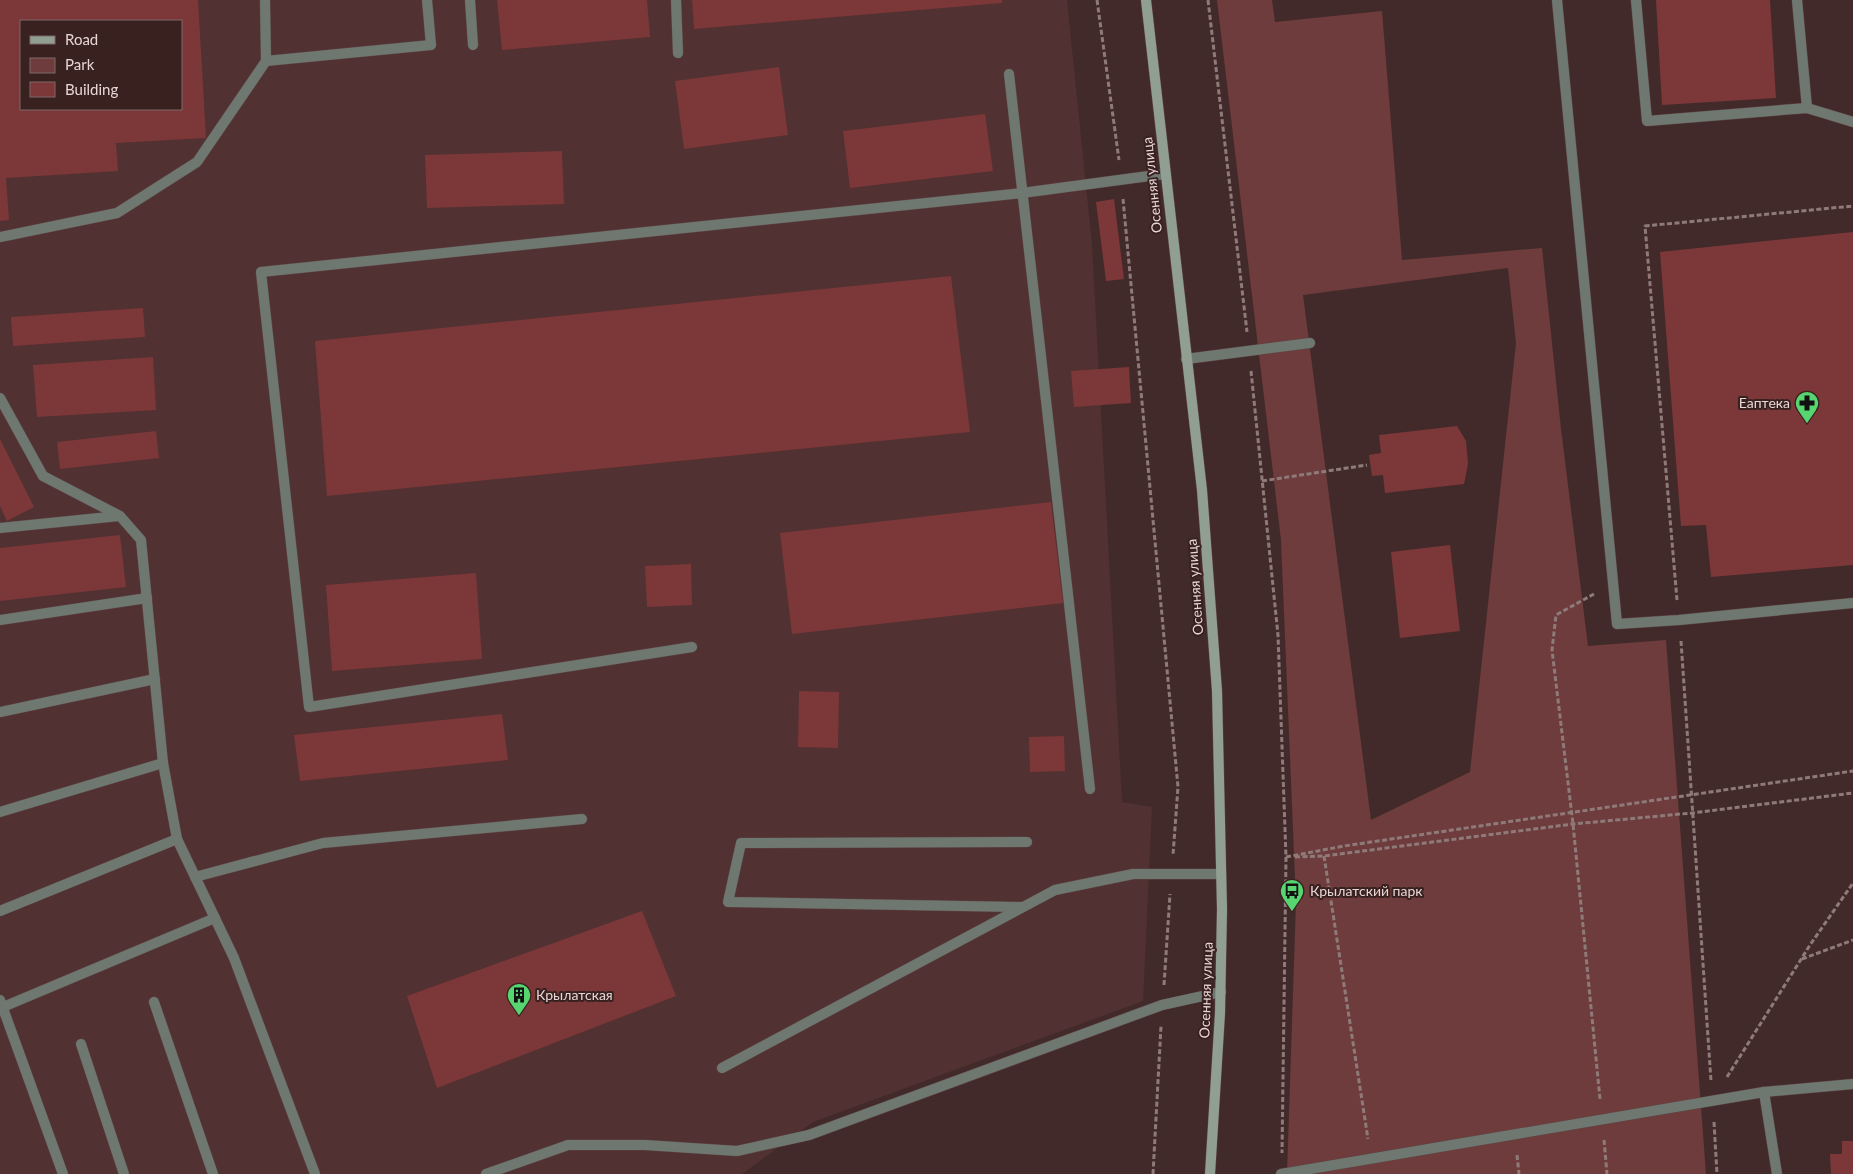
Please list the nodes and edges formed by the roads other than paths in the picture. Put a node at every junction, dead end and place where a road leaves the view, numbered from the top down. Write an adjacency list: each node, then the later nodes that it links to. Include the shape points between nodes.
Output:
1 (265, 0): 11 (lane)
2 (427, 0): 11 (lane, via 431,45)
3 (470, 0): 9 (lane)
4 (676, 0): 10 (lane)
5 (1146, 0): 15 (main road, Осенняя улица)
6 (1557, 0): 24 (lane, via 1617,624)
7 (1636, 0): 13 (lane, via 1647,121)
8 (1797, 0): 13 (lane)
9 (473, 45)
10 (678, 53)
11 (266, 61): 17 (lane, via 197,162 118,213)
12 (1009, 74): 16 (lane)
13 (1807, 108): 14 (lane)
14 (1853, 122)
15 (1164, 174): 16 (lane); 19 (main road, Осенняя улица)
16 (1022, 193): 26 (lane, via 261,272 309,707); 30 (lane)
17 (0, 237)
18 (1310, 343): 19 (lane)
19 (1186, 359): 35 (main road, Осенняя улица, via 1202,490 1217,692)
20 (0, 398): 21 (lane, via 42,476)
21 (120, 516): 22 (lane); 23 (lane, via 141,540)
22 (0, 528)
23 (147, 598): 25 (lane); 27 (lane)
24 (1853, 603)
25 (0, 620)
26 (692, 648)
27 (155, 679): 28 (lane); 29 (lane)
28 (0, 712)
29 (163, 763): 31 (lane); 33 (lane)
30 (1090, 789)
31 (0, 812)
32 (582, 819): 36 (lane, via 323,843)
33 (177, 839): 36 (lane); 38 (lane)
34 (1027, 842): 37 (lane, via 741,843 728,902)
35 (1222, 874): 37 (lane, via 1133,874 1055,890); 40 (main road, Осенняя улица)
36 (195, 877): 39 (lane)
37 (1022, 907): 44 (lane)
38 (0, 911)
39 (215, 918): 42 (lane); 50 (lane, via 234,958)
40 (1221, 992): 51 (lane, via 1162,1005 809,1135 737,1151 645,1144 568,1145); 52 (main road, Осенняя улица)
41 (154, 1002): 49 (lane)
42 (1, 1003): 47 (lane)
43 (81, 1044): 48 (lane)
44 (722, 1068)
45 (1853, 1084): 46 (lane)
46 (1764, 1092): 53 (lane); 54 (lane)
47 (63, 1174)
48 (124, 1174)
49 (213, 1174)
50 (315, 1174)
51 (486, 1174)
52 (1210, 1174)
53 (1282, 1174)
54 (1776, 1174)

